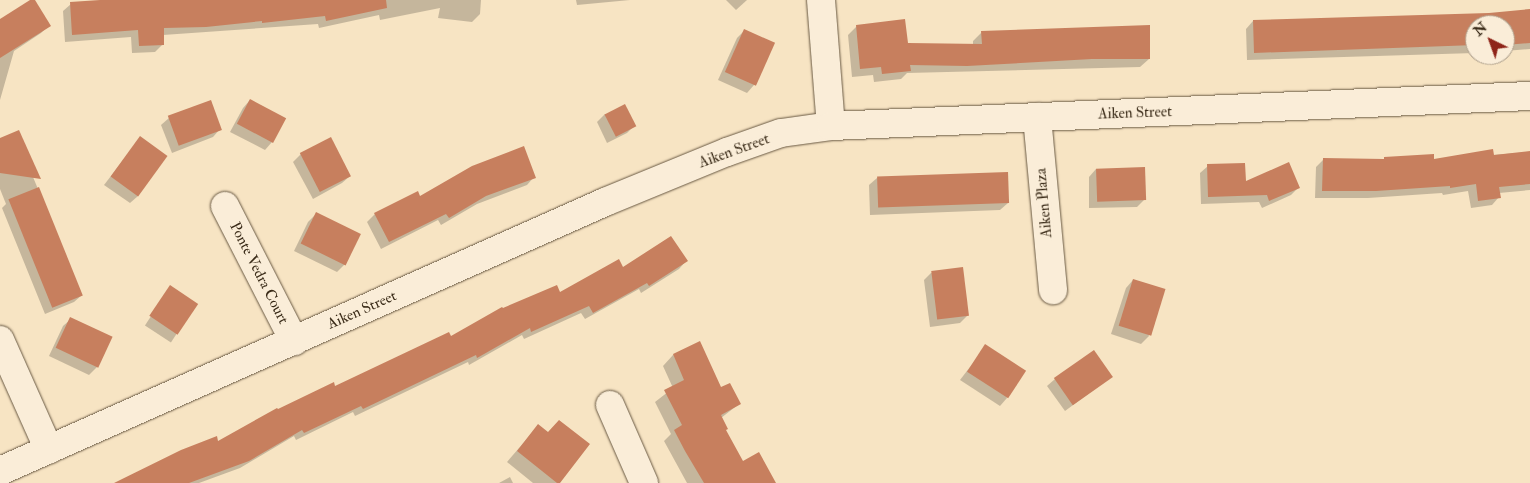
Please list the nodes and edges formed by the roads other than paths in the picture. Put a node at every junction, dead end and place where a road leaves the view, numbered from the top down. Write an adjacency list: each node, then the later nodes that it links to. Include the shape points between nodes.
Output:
1 (821, 0): 4 (street)
2 (1530, 96): 3 (street, Aiken Street)
3 (1037, 117): 4 (street, Aiken Street); 6 (street, Aiken Plaza)
4 (831, 126): 8 (street, Aiken Street, via 781,133 727,152 596,206)
5 (225, 206): 8 (street, Ponte Vedra Court)
6 (1053, 290)
7 (0, 340): 10 (street)
8 (294, 341): 10 (street, Aiken Street)
9 (610, 405): 12 (street)
10 (49, 450): 11 (street, Aiken Street)
11 (0, 471)
12 (644, 483)

